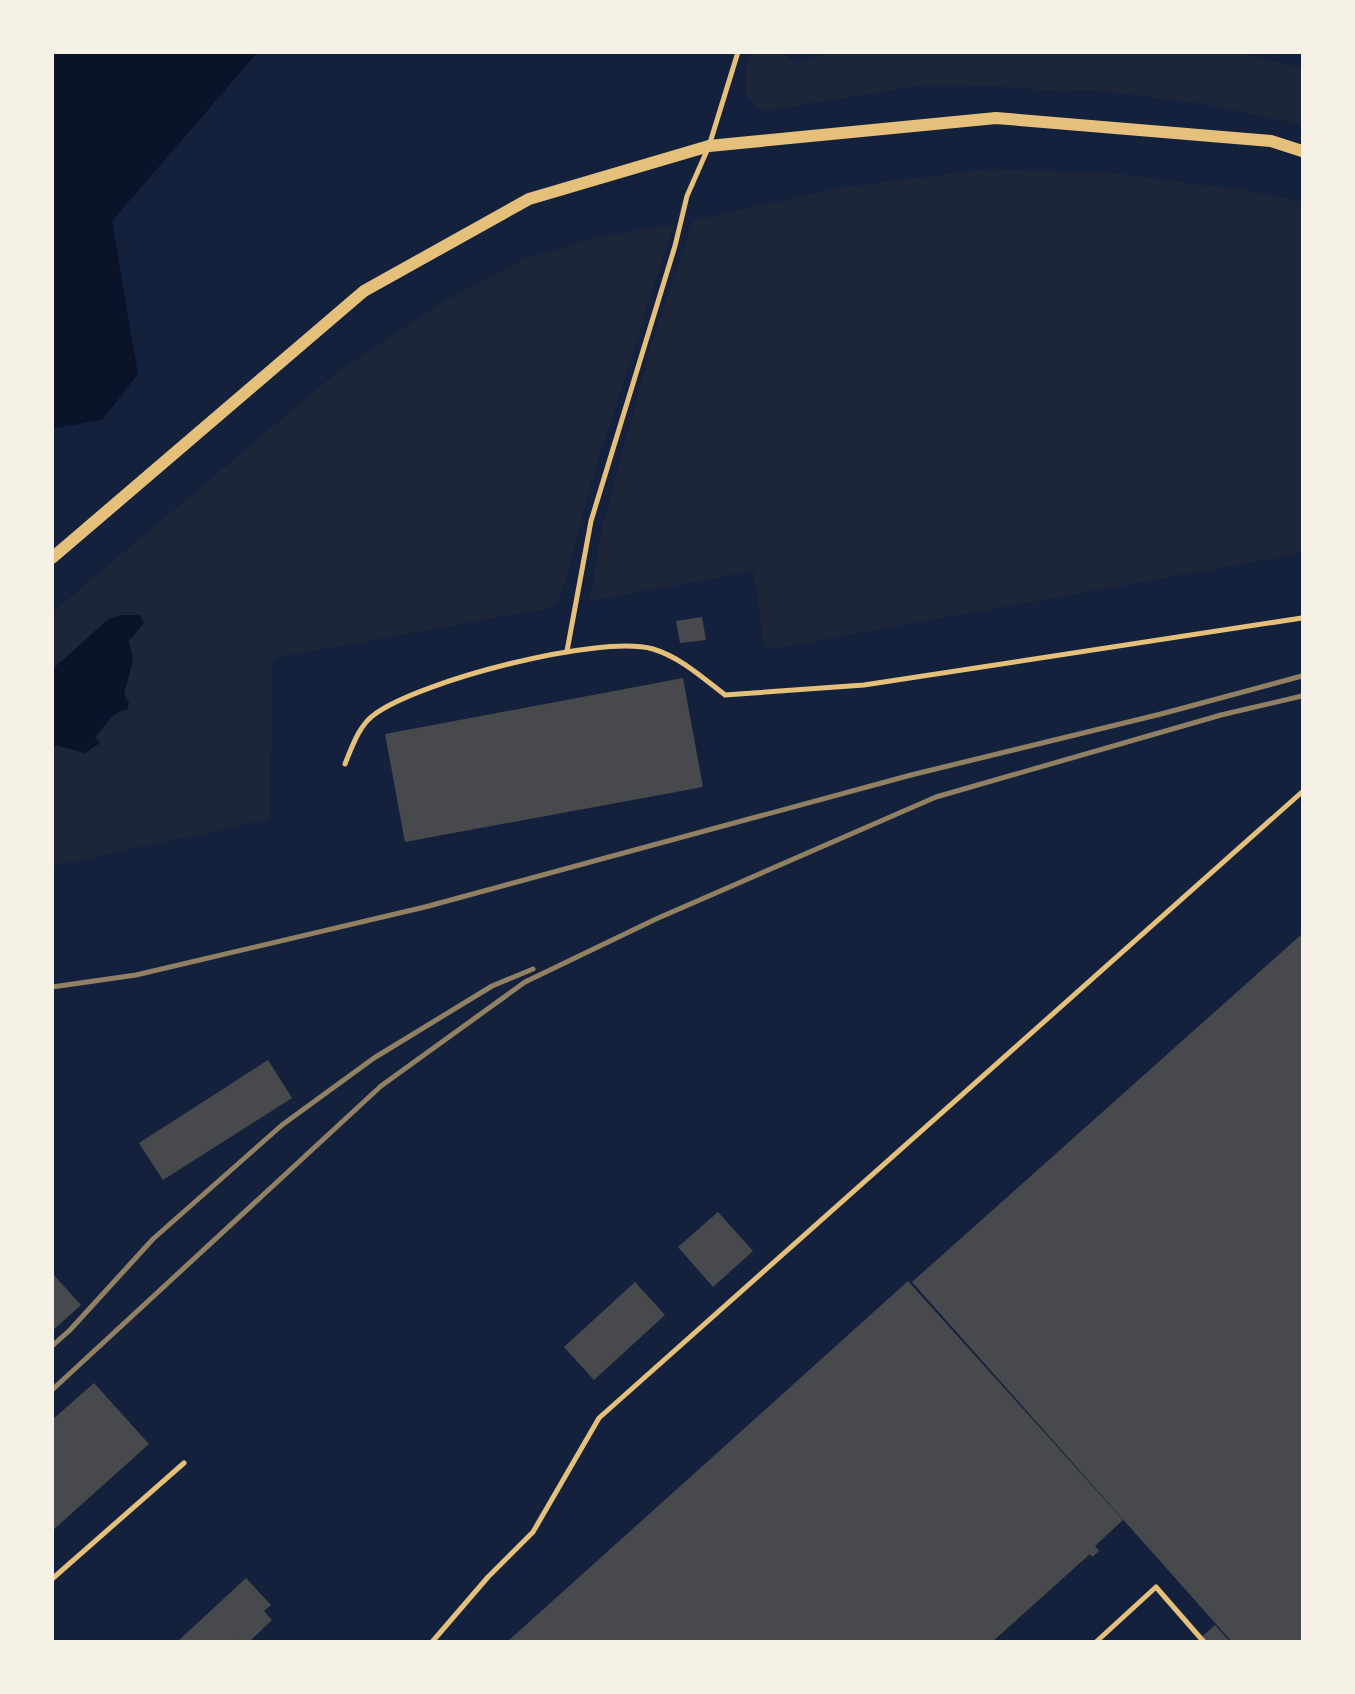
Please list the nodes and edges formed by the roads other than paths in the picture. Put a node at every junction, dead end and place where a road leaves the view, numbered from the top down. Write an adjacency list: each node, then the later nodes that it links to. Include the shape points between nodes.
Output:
1 (738, 52): 2 (lane)
2 (709, 146): 3 (street, via 996,118 1271,141); 4 (street, via 530,199 364,291); 6 (lane, via 687,197 591,521)
3 (1303, 152)
4 (52, 558)
5 (1303, 618): 6 (lane, via 864,685 725,695 682,662 652,649 619,646)
6 (567, 651): 7 (lane, via 410,694 373,715)
7 (345, 764)
8 (1303, 792): 11 (lane, via 599,1418 533,1532)
9 (184, 1463): 10 (lane)
10 (52, 1579)
11 (432, 1642)
12 (1096, 1642): 13 (lane, via 1156,1587)
13 (1204, 1642)

